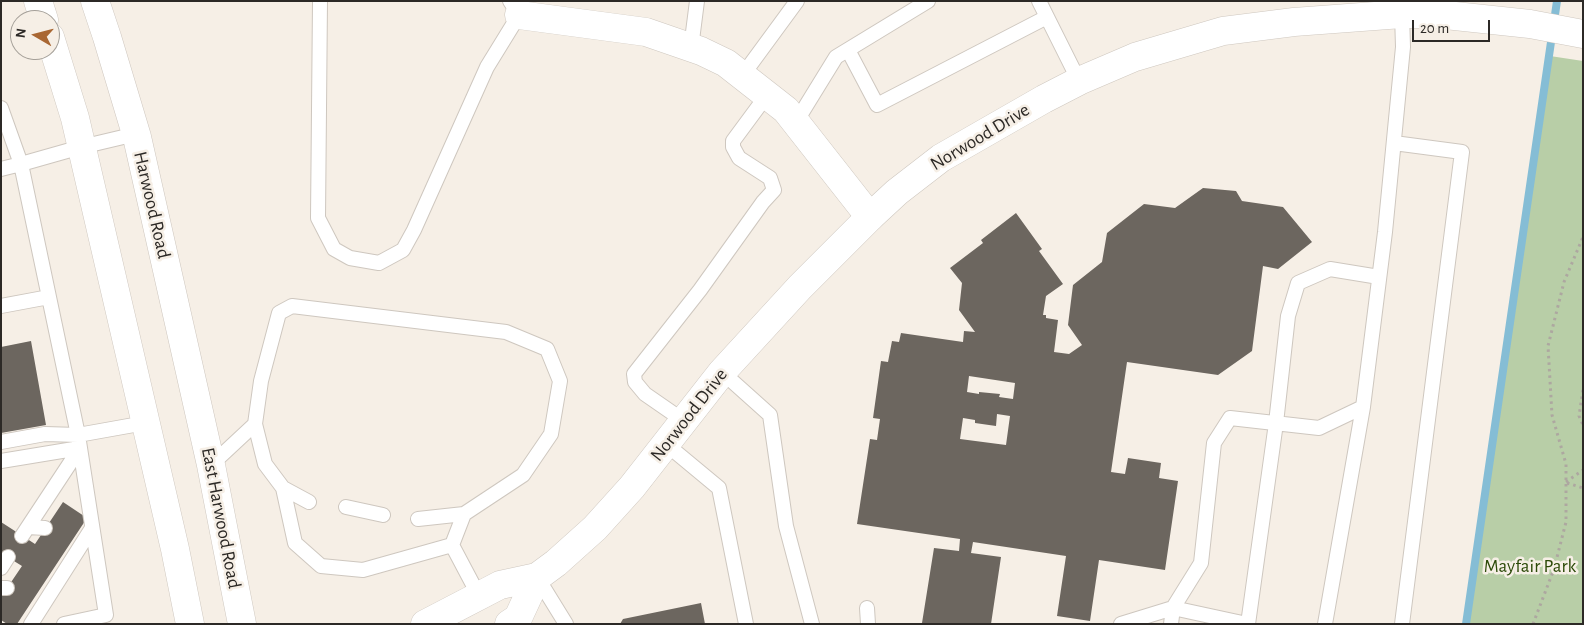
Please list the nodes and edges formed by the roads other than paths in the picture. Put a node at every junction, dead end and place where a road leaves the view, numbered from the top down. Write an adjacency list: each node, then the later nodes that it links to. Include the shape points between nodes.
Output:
1 (95, 1): 19 (main road, Harwood Road)
2 (320, 1): 7 (lane, via 318,218 334,249 350,258 378,263 403,250 414,230)
3 (697, 1): 11 (lane)
4 (796, 1): 14 (lane)
5 (928, 1): 12 (lane)
6 (1040, 1): 9 (lane)
7 (514, 8): 11 (main road, via 646,32)
8 (1402, 14): 10 (main road, Norwood Drive, via 1436,14 1530,24); 15 (main road, Norwood Drive, via 1223,31 1135,57); 20 (lane, via 1403,47)
9 (1047, 17): 12 (lane, via 877,105); 15 (lane)
10 (1578, 33)
11 (691, 48): 14 (main road, via 726,64)
12 (848, 50): 18 (lane, via 836,57)
13 (57, 60): 21 (main road)
14 (742, 76): 16 (main road)
15 (1079, 80): 24 (main road, Norwood Drive, via 941,158)
16 (767, 95): 18 (main road); 31 (lane, via 733,147 739,158 770,178 774,190 634,374 635,382 645,394)
17 (1, 108): 22 (lane)
18 (796, 122): 24 (main road)
19 (136, 134): 21 (lane); 30 (main road, Harwood Road)
20 (1394, 144): 25 (lane); 67 (lane, via 1462,152)
21 (82, 147): 22 (lane); 32 (main road)
22 (21, 164): 23 (lane); 26 (lane)
23 (1, 168)
24 (870, 217): 28 (main road, Norwood Drive)
25 (1379, 277): 29 (lane); 33 (lane, via 1330,269 1298,283 1288,316)
26 (49, 297): 27 (lane); 35 (lane)
27 (1, 306)
28 (722, 372): 31 (main road, Norwood Drive); 61 (lane, via 770,415 786,526)
29 (1363, 407): 33 (lane, via 1319,428); 66 (lane)
30 (199, 412): 39 (main road, East Harwood Road)
31 (684, 421): 37 (main road, Norwood Drive)
32 (145, 423): 35 (lane); 55 (main road)
33 (1276, 423): 52 (lane, via 1230,418 1214,443 1201,563); 65 (lane)
34 (255, 424): 39 (lane); 40 (lane, via 265,464); 43 (lane, via 261,381 279,313 292,306 506,332 547,349 560,382 551,434 523,475)
35 (79, 441): 36 (lane, via 45,434); 38 (lane); 46 (lane, via 25,532); 47 (lane)
36 (1, 442)
37 (666, 444): 49 (main road, Norwood Drive, via 596,528); 60 (lane, via 720,488)
38 (1, 461)
39 (211, 466): 56 (main road, East Harwood Road)
40 (282, 488): 41 (lane); 48 (lane, via 295,543 321,566 363,570)
41 (309, 502)
42 (346, 508): 44 (lane)
43 (464, 514): 45 (lane); 48 (lane)
44 (383, 515)
45 (418, 520)
46 (45, 528)
47 (86, 528): 53 (lane, via 47,589); 54 (lane, via 106,615)
48 (452, 545): 50 (lane)
49 (537, 577): 50 (main road, Norwood Drive, via 500,585); 58 (main road, Norwood Drive, via 518,618); 59 (lane)
50 (479, 596): 57 (main road, Norwood Drive)
51 (867, 608): 62 (lane)
52 (1173, 608): 63 (lane); 64 (lane); 65 (lane)
53 (32, 624)
54 (64, 624)
55 (190, 624)
56 (242, 624)
57 (425, 624)
58 (509, 624)
59 (566, 624)
60 (746, 624)
61 (812, 624)
62 (868, 624)
63 (1121, 624)
64 (1171, 624)
65 (1248, 624)
66 (1325, 624)
67 (1402, 624)

